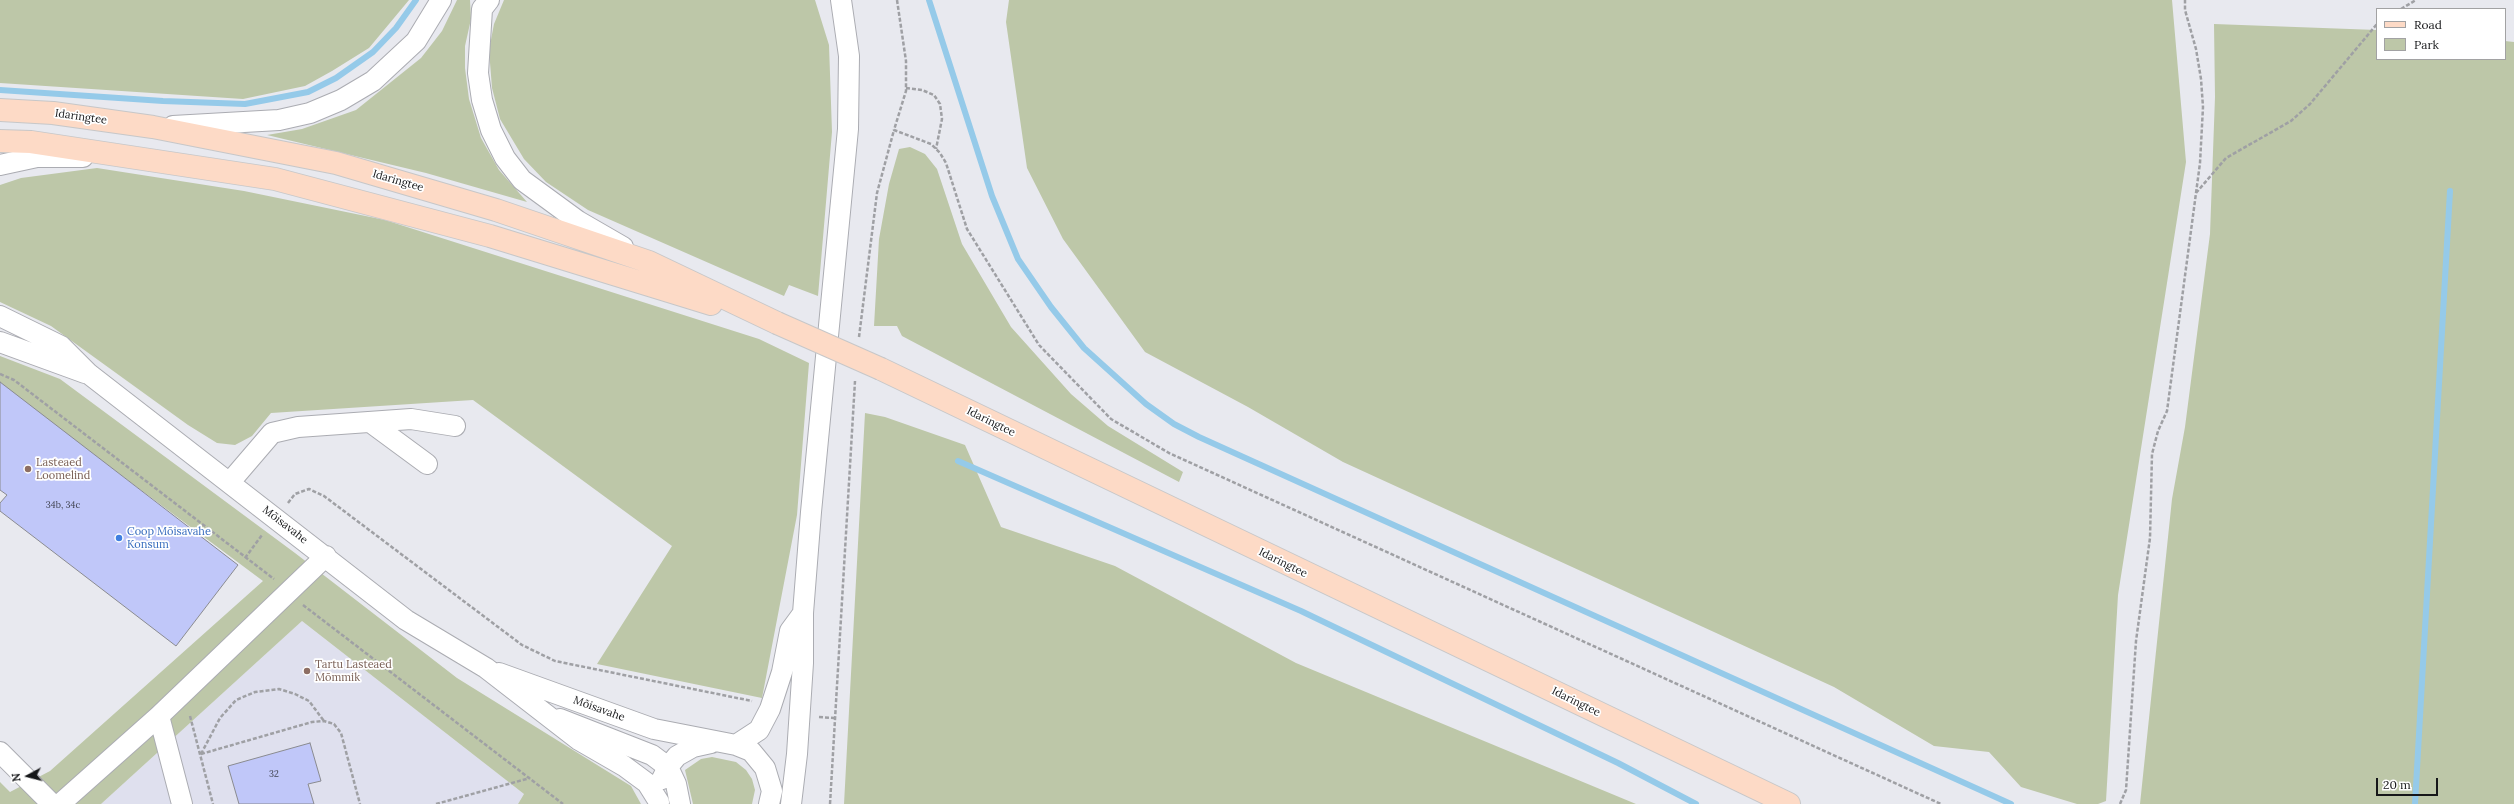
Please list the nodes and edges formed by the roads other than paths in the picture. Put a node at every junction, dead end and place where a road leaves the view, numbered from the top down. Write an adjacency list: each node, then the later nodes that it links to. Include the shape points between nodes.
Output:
1 (441, 0): 5 (street, via 416,41 373,81 341,100 310,113 279,120)
2 (489, 0): 9 (street, via 482,9 478,73 482,100 491,130 505,158 522,180 566,212)
3 (841, 0): 19 (street, via 849,56 848,129)
4 (0, 110): 5 (main road, Idaringtee, via 54,113)
5 (153, 128): 9 (main road, Idaringtee, via 336,163 496,210)
6 (0, 141): 7 (main road, Idaringtee, via 31,142)
7 (126, 156): 8 (street, via 37,157); 11 (main road, Idaringtee, via 275,179 490,236)
8 (0, 165)
9 (650, 262): 11 (main road, Idaringtee)
10 (0, 316): 13 (street, Mõisavahe, via 61,346)
11 (777, 323): 34 (main road, Idaringtee, bridge, via 881,369)
12 (0, 342): 13 (street, Mõisavahe)
13 (89, 374): 17 (street, Mõisavahe)
14 (370, 422): 15 (street, via 411,419); 16 (street); 17 (street, via 298,427 272,433)
15 (455, 426)
16 (427, 464)
17 (230, 482): 18 (street, Mõisavahe)
18 (326, 556): 20 (street, Mõisavahe, via 406,620); 22 (street)
19 (803, 613): 24 (street, via 790,631 782,672 770,709 758,730); 33 (street, via 803,670)
20 (486, 668): 21 (street, Mõisavahe); 23 (street, Mõisavahe, via 654,729)
21 (541, 712): 26 (street, Mõisavahe, via 581,725 652,755); 27 (street, Mõisavahe, via 579,740 624,766 647,783)
22 (159, 716): 29 (street); 30 (street)
23 (714, 742): 24 (street, Mõisavahe); 26 (street, Mõisavahe, via 692,747 677,756)
24 (736, 745): 32 (street, Mõisavahe, via 751,752 765,768 772,791)
25 (0, 752): 28 (street)
26 (668, 767): 27 (street, Mõisavahe, via 660,783); 31 (street, Mõisavahe, via 676,784)
27 (659, 803)
28 (52, 804)
29 (60, 804)
30 (182, 804)
31 (680, 804)
32 (769, 804)
33 (791, 804)
34 (1789, 804)

